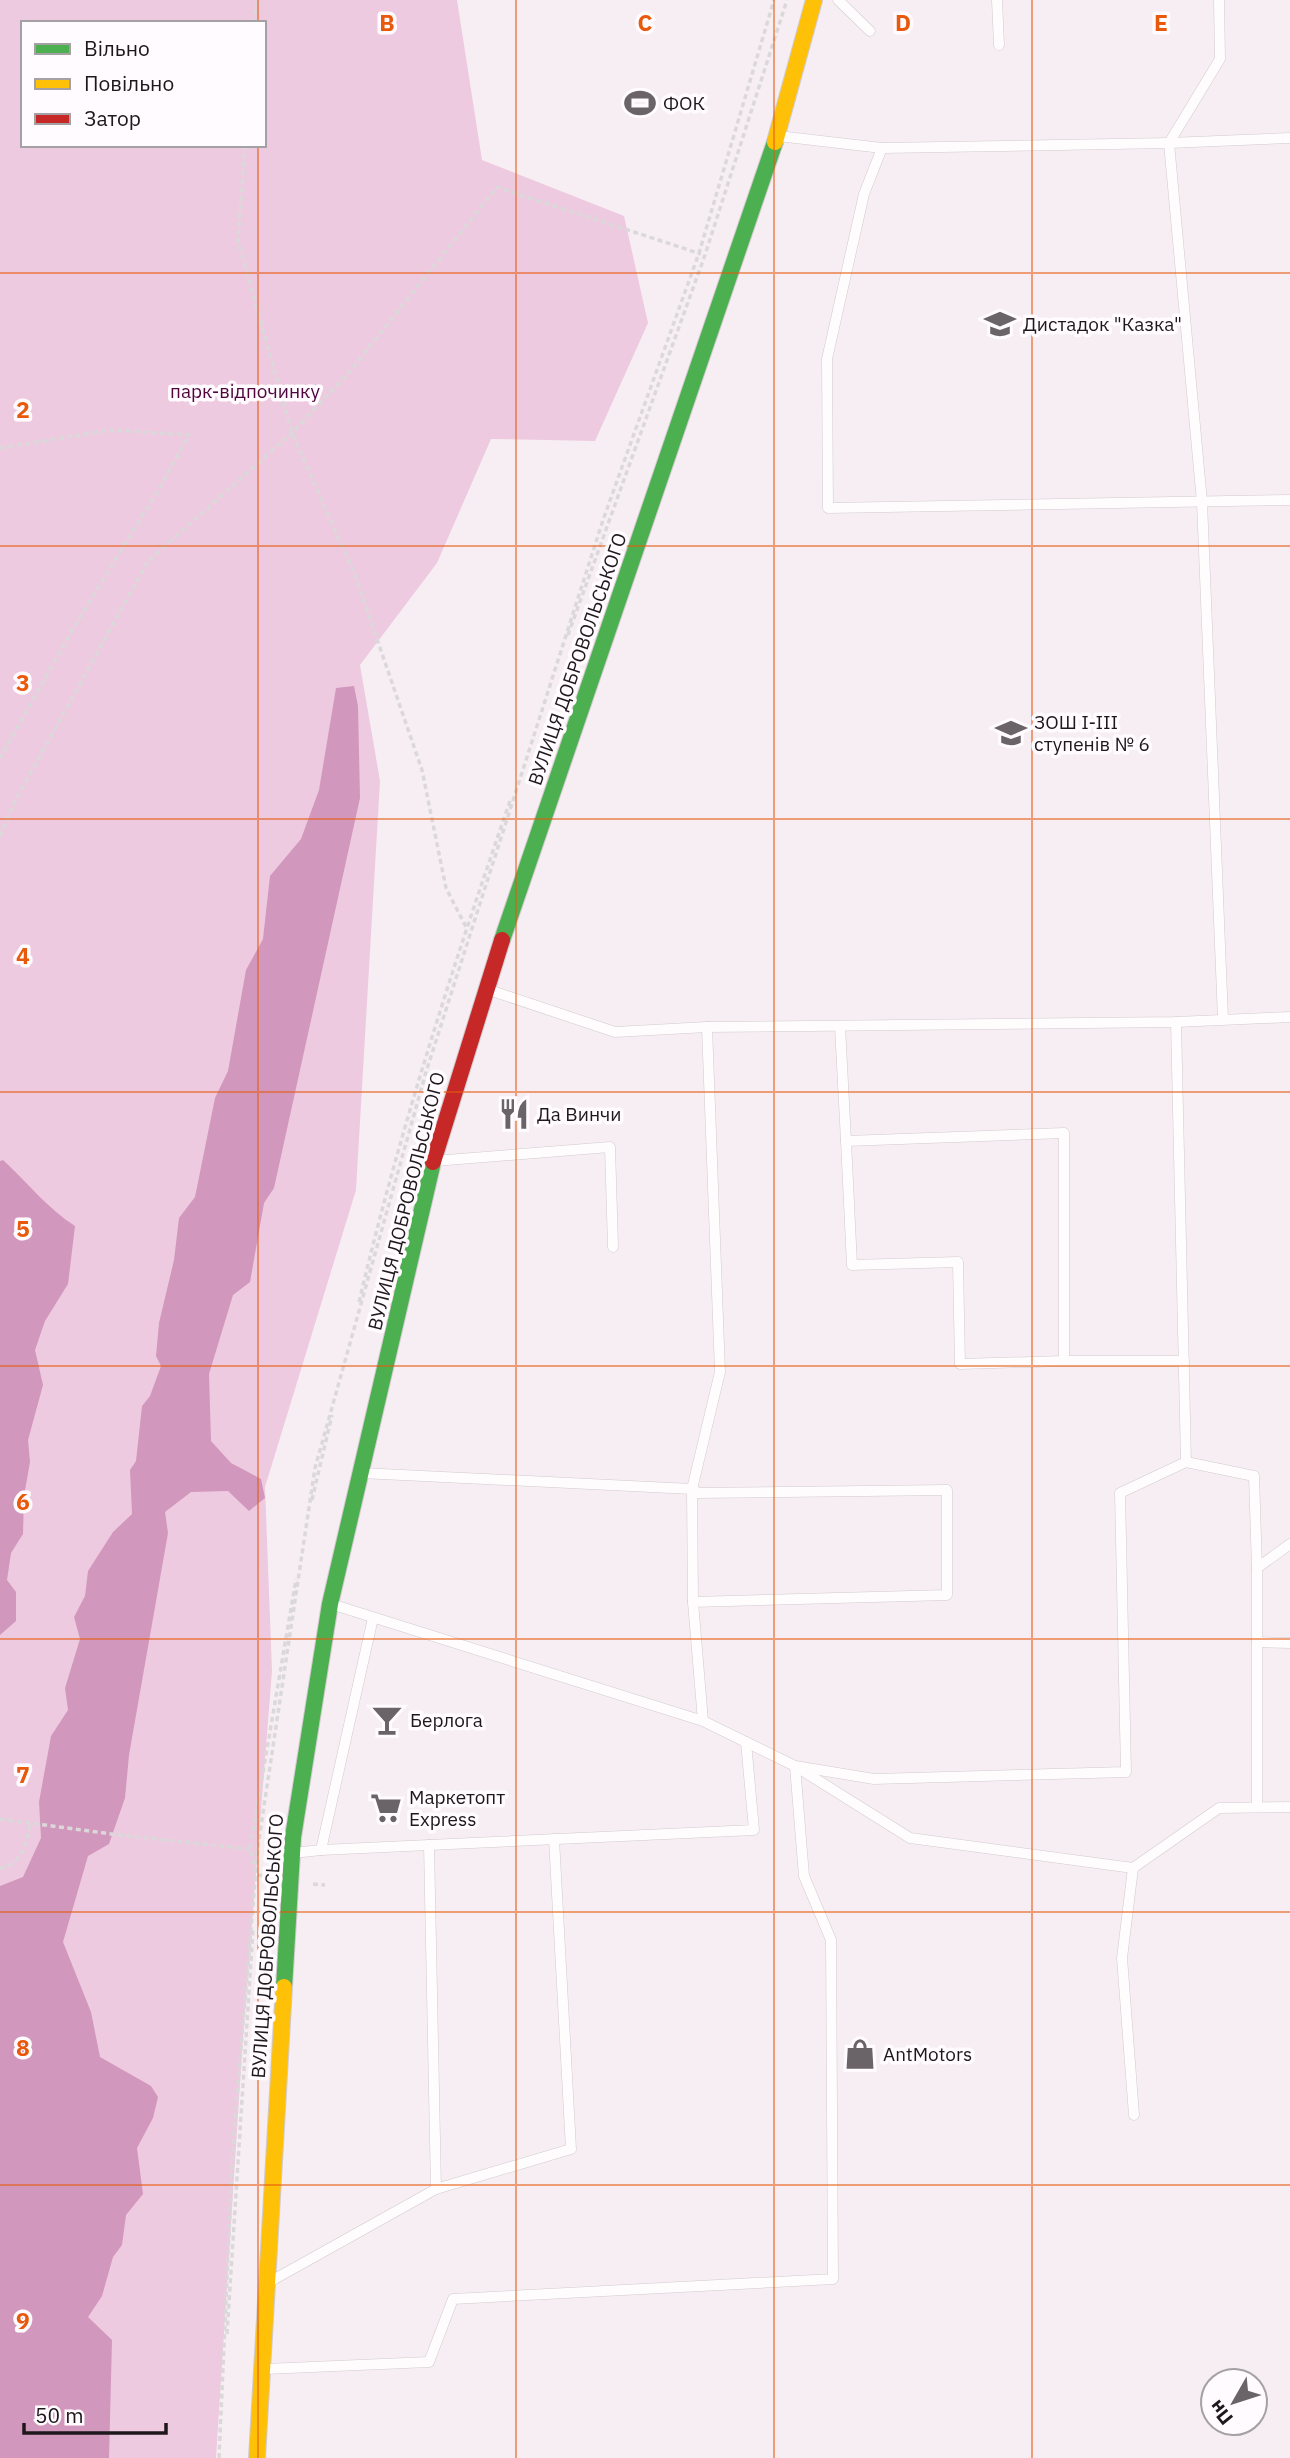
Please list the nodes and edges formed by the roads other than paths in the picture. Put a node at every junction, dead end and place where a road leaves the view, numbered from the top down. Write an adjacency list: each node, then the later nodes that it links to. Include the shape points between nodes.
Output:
1 (814, 0): 7 (street, ВУЛИЦЯ ДОБРОВОЛЬСЬКОГО)
2 (838, 0): 5 (lane)
3 (998, 0): 6 (lane)
4 (1219, 0): 9 (lane, via 1220,58)
5 (870, 31)
6 (999, 45)
7 (777, 136): 10 (lane); 13 (street, ВУЛИЦЯ ДОБРОВОЛЬСЬКОГО)
8 (1290, 138): 9 (lane)
9 (1169, 143): 10 (lane); 12 (lane)
10 (882, 148): 12 (lane, via 864,194 827,359 828,508)
11 (1290, 500): 12 (lane)
12 (1202, 502): 15 (lane)
13 (485, 989): 18 (lane, via 615,1032); 20 (street, ВУЛИЦЯ ДОБРОВОЛЬСЬКОГО)
14 (1290, 1017): 15 (lane)
15 (1223, 1019): 16 (lane)
16 (1176, 1022): 17 (lane); 22 (lane)
17 (840, 1026): 18 (lane); 19 (lane)
18 (707, 1027): 26 (lane, via 720,1373)
19 (846, 1141): 23 (lane, via 852,1265 958,1262 960,1364); 23 (lane, via 1064,1133)
20 (433, 1161): 21 (lane, via 610,1147); 25 (street, ВУЛИЦЯ ДОБРОВОЛЬСЬКОГО)
21 (613, 1247)
22 (1184, 1361): 23 (lane); 24 (lane)
23 (1064, 1362)
24 (1186, 1462): 28 (lane, via 1254,1476); 36 (lane, via 1120,1493 1126,1772 874,1779)
25 (361, 1473): 26 (lane); 30 (street, ВУЛИЦЯ ДОБРОВОЛЬСЬКОГО)
26 (692, 1489): 29 (lane); 29 (lane, via 698,1493 947,1490 947,1595)
27 (1290, 1545): 28 (lane)
28 (1256, 1568): 32 (lane)
29 (693, 1602): 34 (lane)
30 (330, 1604): 31 (lane); 42 (street, ВУЛИЦЯ ДОБРОВОЛЬСЬКОГО)
31 (373, 1618): 34 (lane); 41 (lane)
32 (1257, 1642): 33 (lane); 37 (lane)
33 (1290, 1643)
34 (703, 1721): 35 (lane)
35 (746, 1742): 36 (lane); 39 (lane, via 754,1830)
36 (795, 1766): 43 (lane, via 910,1838); 47 (lane, via 804,1876 831,1940 833,2279 453,2299 429,2362)
37 (1257, 1807): 38 (lane); 43 (lane, via 1219,1808)
38 (1290, 1807)
39 (554, 1839): 40 (lane); 45 (lane, via 571,2149)
40 (429, 1845): 41 (lane); 45 (lane)
41 (321, 1850): 42 (lane)
42 (292, 1853): 46 (street, ВУЛИЦЯ ДОБРОВОЛЬСЬКОГО)
43 (1133, 1868): 44 (lane, via 1122,1958)
44 (1134, 2115)
45 (436, 2189): 46 (lane)
46 (267, 2283): 47 (street, ВУЛИЦЯ ДОБРОВОЛЬСЬКОГО)
47 (262, 2369): 48 (street, ВУЛИЦЯ ДОБРОВОЛЬСЬКОГО)
48 (257, 2458)

